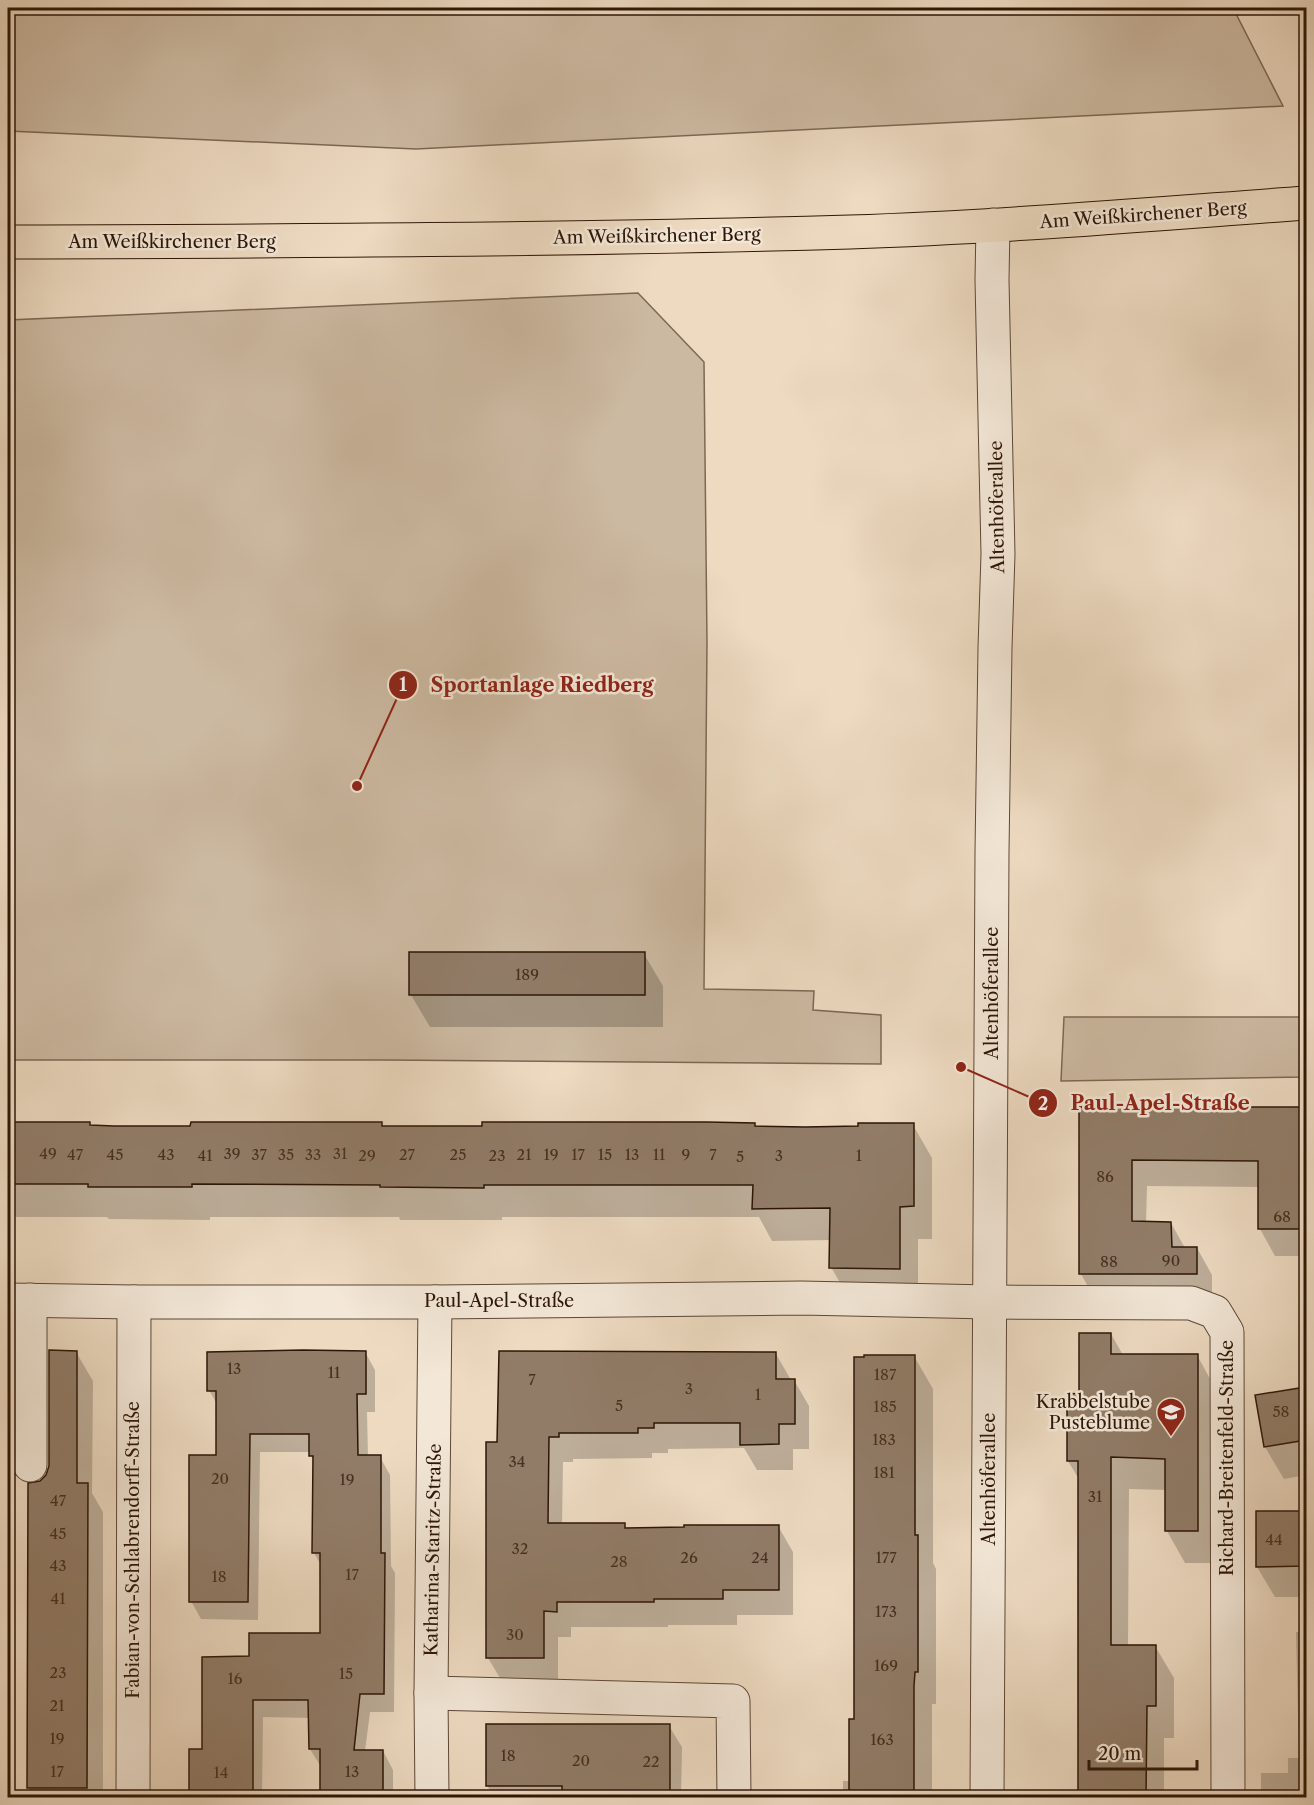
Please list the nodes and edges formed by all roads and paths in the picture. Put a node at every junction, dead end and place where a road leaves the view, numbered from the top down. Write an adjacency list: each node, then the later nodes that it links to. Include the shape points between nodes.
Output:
1 (1306, 203): 2 (main road, Am Weißkirchener Berg)
2 (993, 225): 3 (main road, Am Weißkirchener Berg, via 852,232 428,241); 7 (street, Altenhöferallee, via 998,554)
3 (8, 242)
4 (19, 1300): 5 (street, Paul-Apel-Straße); 8 (street)
5 (134, 1302): 6 (street, Paul-Apel-Straße); 10 (street, Fabian-von-Schlabrendorff-Straße)
6 (435, 1302): 7 (street, Paul-Apel-Straße, via 801,1298); 9 (street, Katharina-Staritz-Straße)
7 (990, 1302): 13 (street, Altenhöferallee); 14 (street, Richard-Breitenfeld-Straße, via 1191,1303 1215,1312 1227,1332)
8 (30, 1465)
9 (431, 1693): 11 (street, Katharina-Staritz-Straße); 12 (street, via 733,1701)
10 (133, 1797)
11 (432, 1797)
12 (734, 1797)
13 (987, 1797)
14 (1228, 1797)

